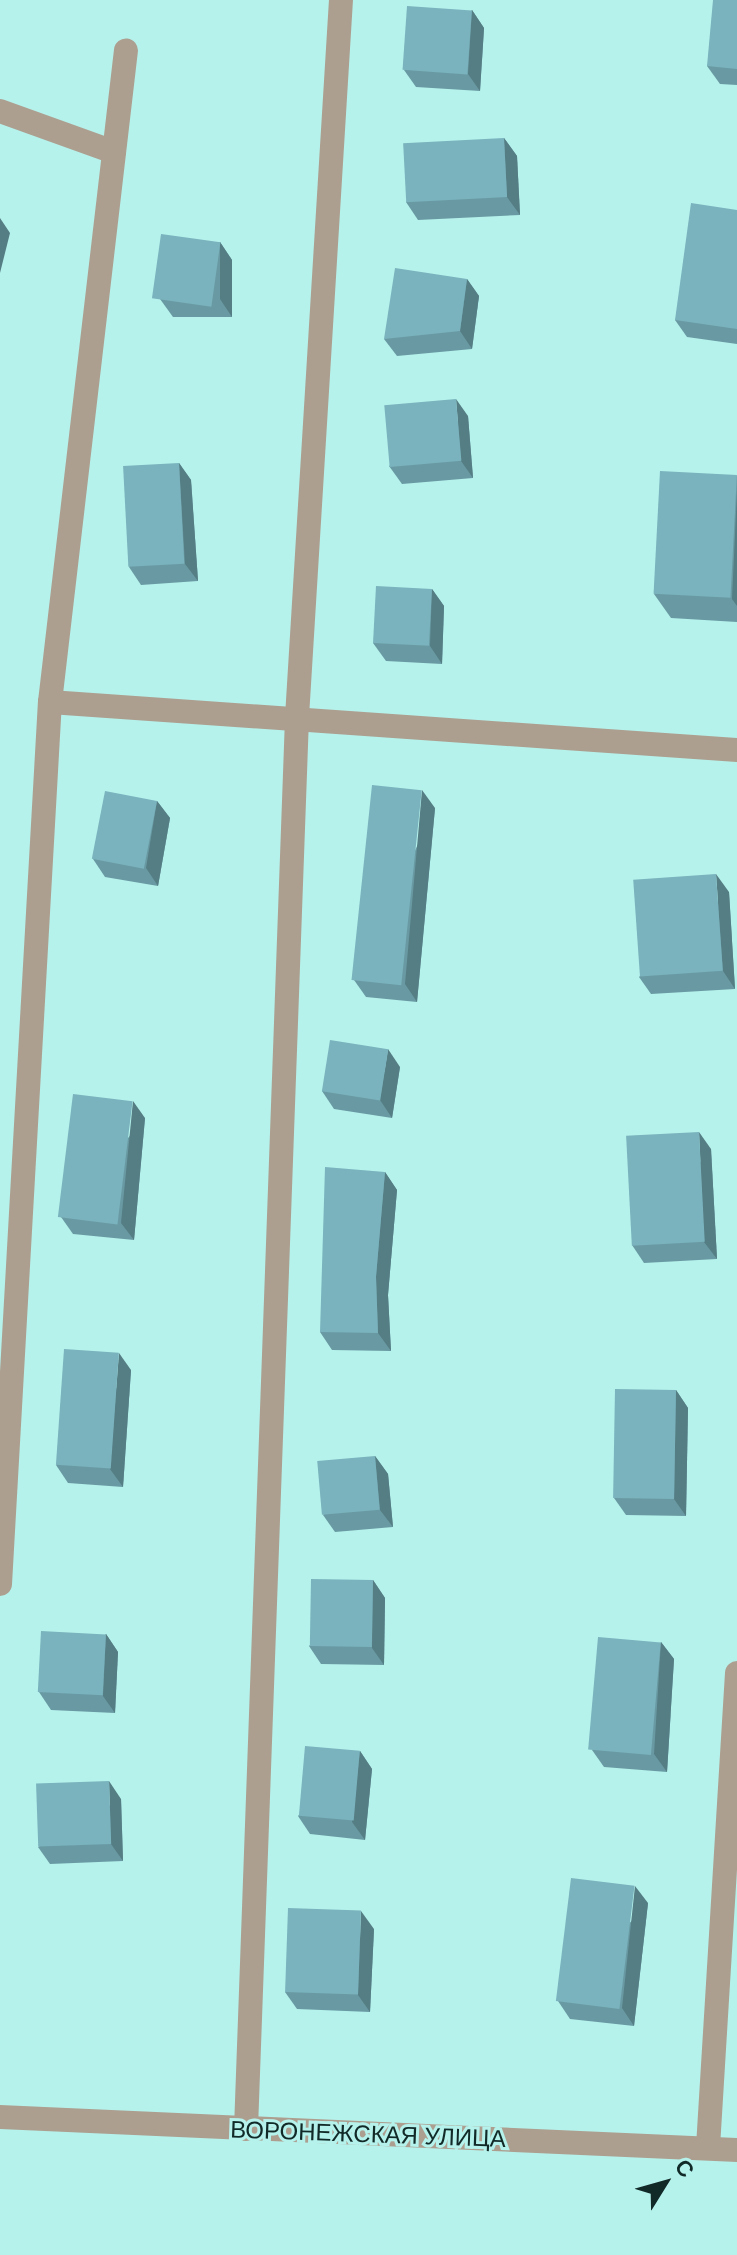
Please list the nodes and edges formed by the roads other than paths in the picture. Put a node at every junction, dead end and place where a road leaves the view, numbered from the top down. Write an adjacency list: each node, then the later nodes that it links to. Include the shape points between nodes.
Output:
1 (341, 0): 6 (street)
2 (126, 50): 4 (street)
3 (0, 111): 4 (street)
4 (114, 152): 5 (street)
5 (50, 702): 6 (street); 8 (street)
6 (297, 717): 7 (street); 11 (street)
7 (737, 750)
8 (0, 1584)
9 (737, 1673): 12 (street)
10 (0, 2117): 11 (street, ВОРОНЕЖСКАЯ УЛИЦА)
11 (246, 2129): 12 (street, ВОРОНЕЖСКАЯ УЛИЦА)
12 (708, 2147): 13 (street, ВОРОНЕЖСКАЯ УЛИЦА)
13 (737, 2150)

